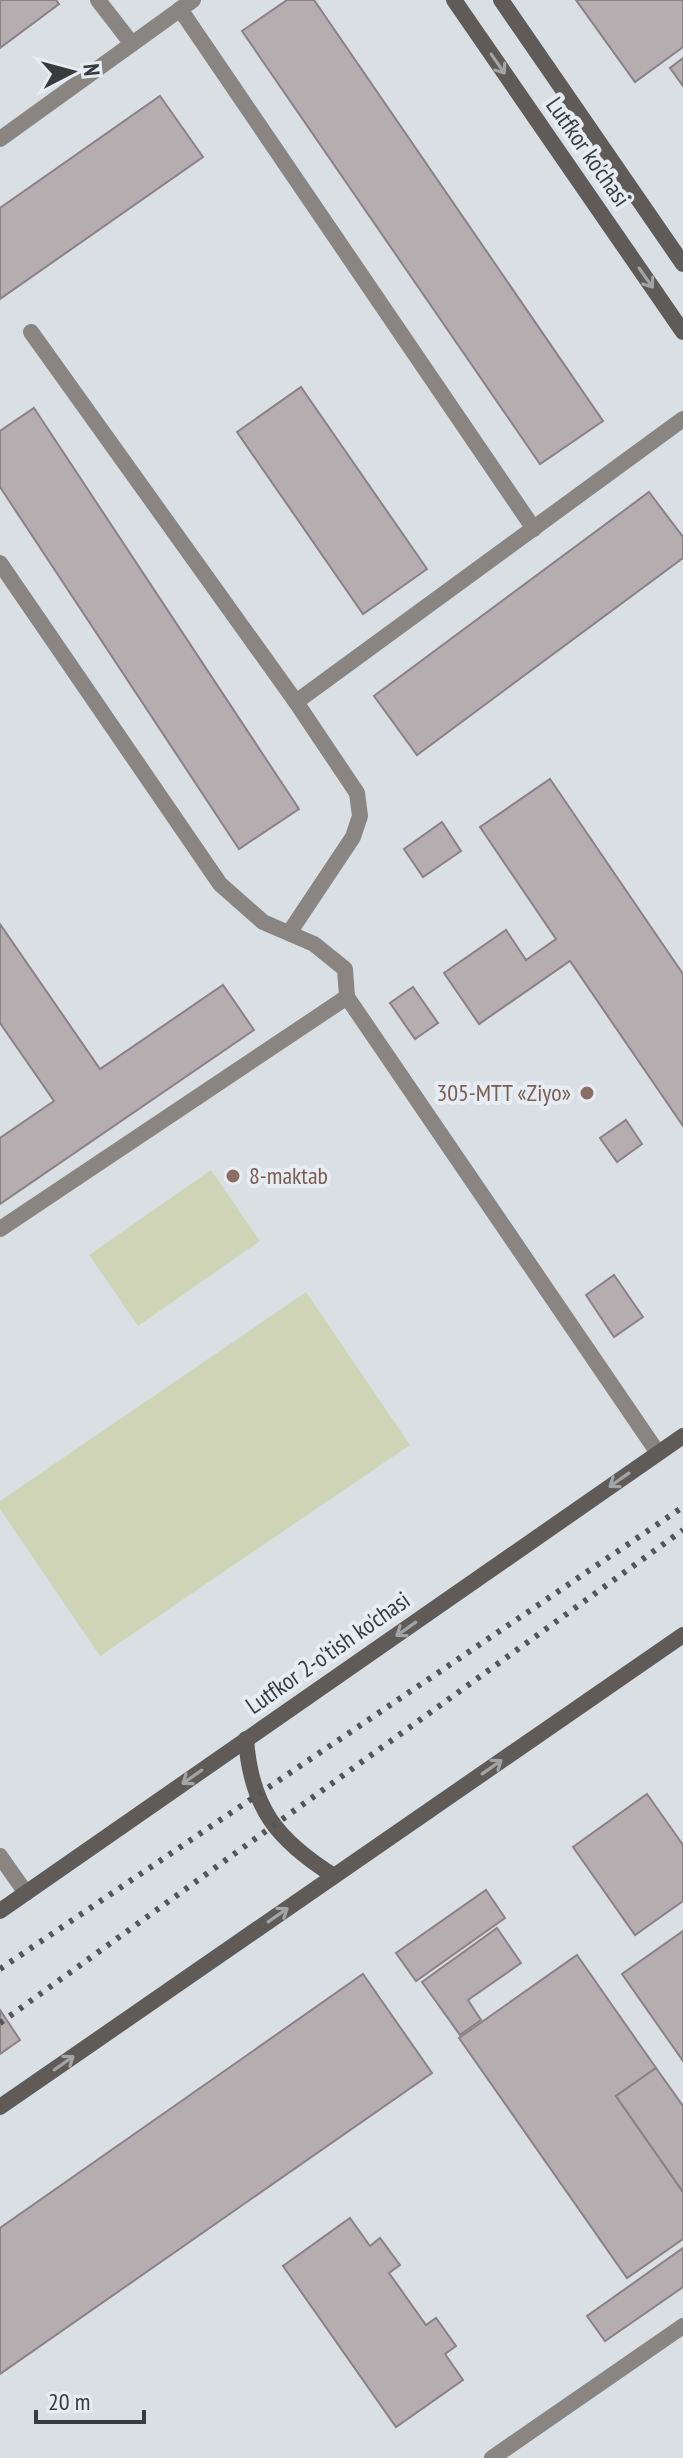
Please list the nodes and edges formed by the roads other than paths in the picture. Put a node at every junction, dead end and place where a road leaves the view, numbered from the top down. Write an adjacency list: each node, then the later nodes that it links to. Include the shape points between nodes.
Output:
1 (98, 0): 5 (lane)
2 (454, 0): 9 (main road, Lutfkor ko'chasi, one-way to 9)
3 (501, 0): 7 (main road, Lutfkor ko'chasi)
4 (186, 5): 5 (lane); 11 (lane)
5 (132, 44): 6 (lane)
6 (0, 139)
7 (683, 264)
8 (31, 332): 13 (lane)
9 (683, 332)
10 (683, 419): 11 (lane)
11 (534, 529): 13 (lane)
12 (0, 563): 14 (lane, via 220,884 252,914)
13 (296, 702): 14 (lane, via 350,780 360,816 353,837)
14 (289, 933): 15 (lane, via 314,944 345,969)
15 (347, 997): 16 (lane); 18 (lane)
16 (0, 1229)
17 (683, 1436): 18 (main road, Lutfkor 2-o'tish ko'chasi)
18 (658, 1453): 20 (main road, Lutfkor 2-o'tish ko'chasi, one-way to 20)
19 (683, 1635): 22 (main road, one-way to 19)
20 (246, 1739): 22 (main road, via 253,1786 266,1818 289,1844); 23 (main road, Lutfkor 2-o'tish ko'chasi, one-way to 23)
21 (0, 1856): 23 (lane)
22 (334, 1876): 25 (main road, one-way to 22)
23 (26, 1893): 24 (main road, Lutfkor 2-o'tish ko'chasi)
24 (0, 1911)
25 (0, 2107)
26 (683, 2326): 27 (lane)
27 (492, 2458)

